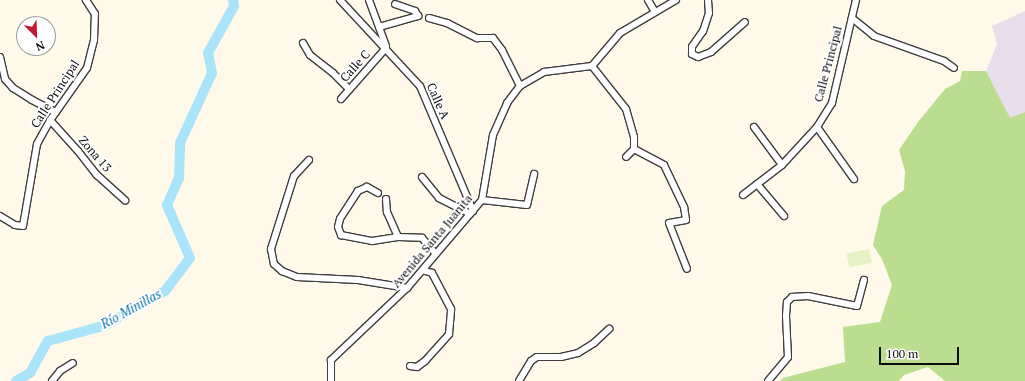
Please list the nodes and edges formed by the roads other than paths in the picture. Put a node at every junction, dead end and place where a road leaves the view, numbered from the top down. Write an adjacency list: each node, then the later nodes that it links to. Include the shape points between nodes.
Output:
1 (86, 0): 22 (street, Calle Principal, via 95,14 94,40 87,68)
2 (340, 0): 15 (street, Calle A)
3 (369, 0): 13 (street)
4 (648, 0): 9 (street)
5 (676, 0): 9 (street)
6 (708, 0): 12 (street, via 709,13 703,31 692,47 692,54 698,57 711,52)
7 (856, 0): 11 (street, Calle Principal)
8 (395, 4): 13 (street, via 415,11 418,16)
9 (655, 12): 17 (street, via 620,33)
10 (429, 18): 19 (street, via 447,23 477,38 493,38)
11 (852, 18): 18 (street, via 874,36 944,60); 25 (street, Calle Principal, via 832,102)
12 (745, 22)
13 (379, 27): 15 (street)
14 (303, 43): 20 (street, via 310,55 334,73)
15 (387, 49): 20 (street, Calle C); 39 (street, Calle A, via 420,86)
16 (0, 60): 22 (street, via 5,79 13,88)
17 (592, 66): 19 (street, Avenida Santa Juanita, via 544,72); 26 (street, via 626,109 634,137)
18 (954, 68)
19 (520, 86): 38 (street, Avenida Santa Juanita, via 507,102 493,135)
20 (349, 89): 21 (street, Calle C)
21 (341, 99)
22 (56, 112): 23 (street, Calle Principal)
23 (50, 120): 37 (street, Zona 13, via 97,175); 40 (street, Calle Principal, via 37,144 23,226 15,225)
24 (754, 127): 29 (street)
25 (817, 127): 29 (street, Calle Principal); 32 (street)
26 (634, 149): 27 (street); 44 (street, via 664,165 684,207 686,220 669,223)
27 (626, 156)
28 (309, 160): 47 (street, via 294,176 271,249 274,264 282,271 297,277 358,280)
29 (782, 165): 33 (street, Calle Principal)
30 (534, 174): 38 (street, via 527,205)
31 (422, 177): 39 (street, via 439,198)
32 (854, 179)
33 (757, 184): 35 (street, Calle Principal); 41 (street)
34 (378, 194): 42 (street, via 367,187 358,191 340,219 338,227 341,235 372,241)
35 (743, 195)
36 (386, 199): 42 (street, via 387,212)
37 (125, 200)
38 (482, 200): 39 (street, Avenida Santa Juanita)
39 (471, 213): 43 (street, Avenida Santa Juanita)
40 (0, 216)
41 (784, 216)
42 (398, 236): 43 (street, via 422,238)
43 (435, 253): 45 (street, Avenida Santa Juanita)
44 (687, 269)
45 (422, 270): 47 (street, Avenida Santa Juanita); 50 (street, via 432,273 451,309 450,334 425,361 417,367)
46 (864, 280): 54 (street, via 857,306 808,296 792,297 787,302 788,357)
47 (407, 288): 52 (street, Avenida Santa Juanita, via 331,360)
48 (609, 329): 53 (street, via 578,353 561,357 537,357 531,361)
49 (73, 363): 51 (street, via 60,370)
50 (410, 366)
51 (52, 381)
52 (331, 381)
53 (519, 381)
54 (768, 381)

